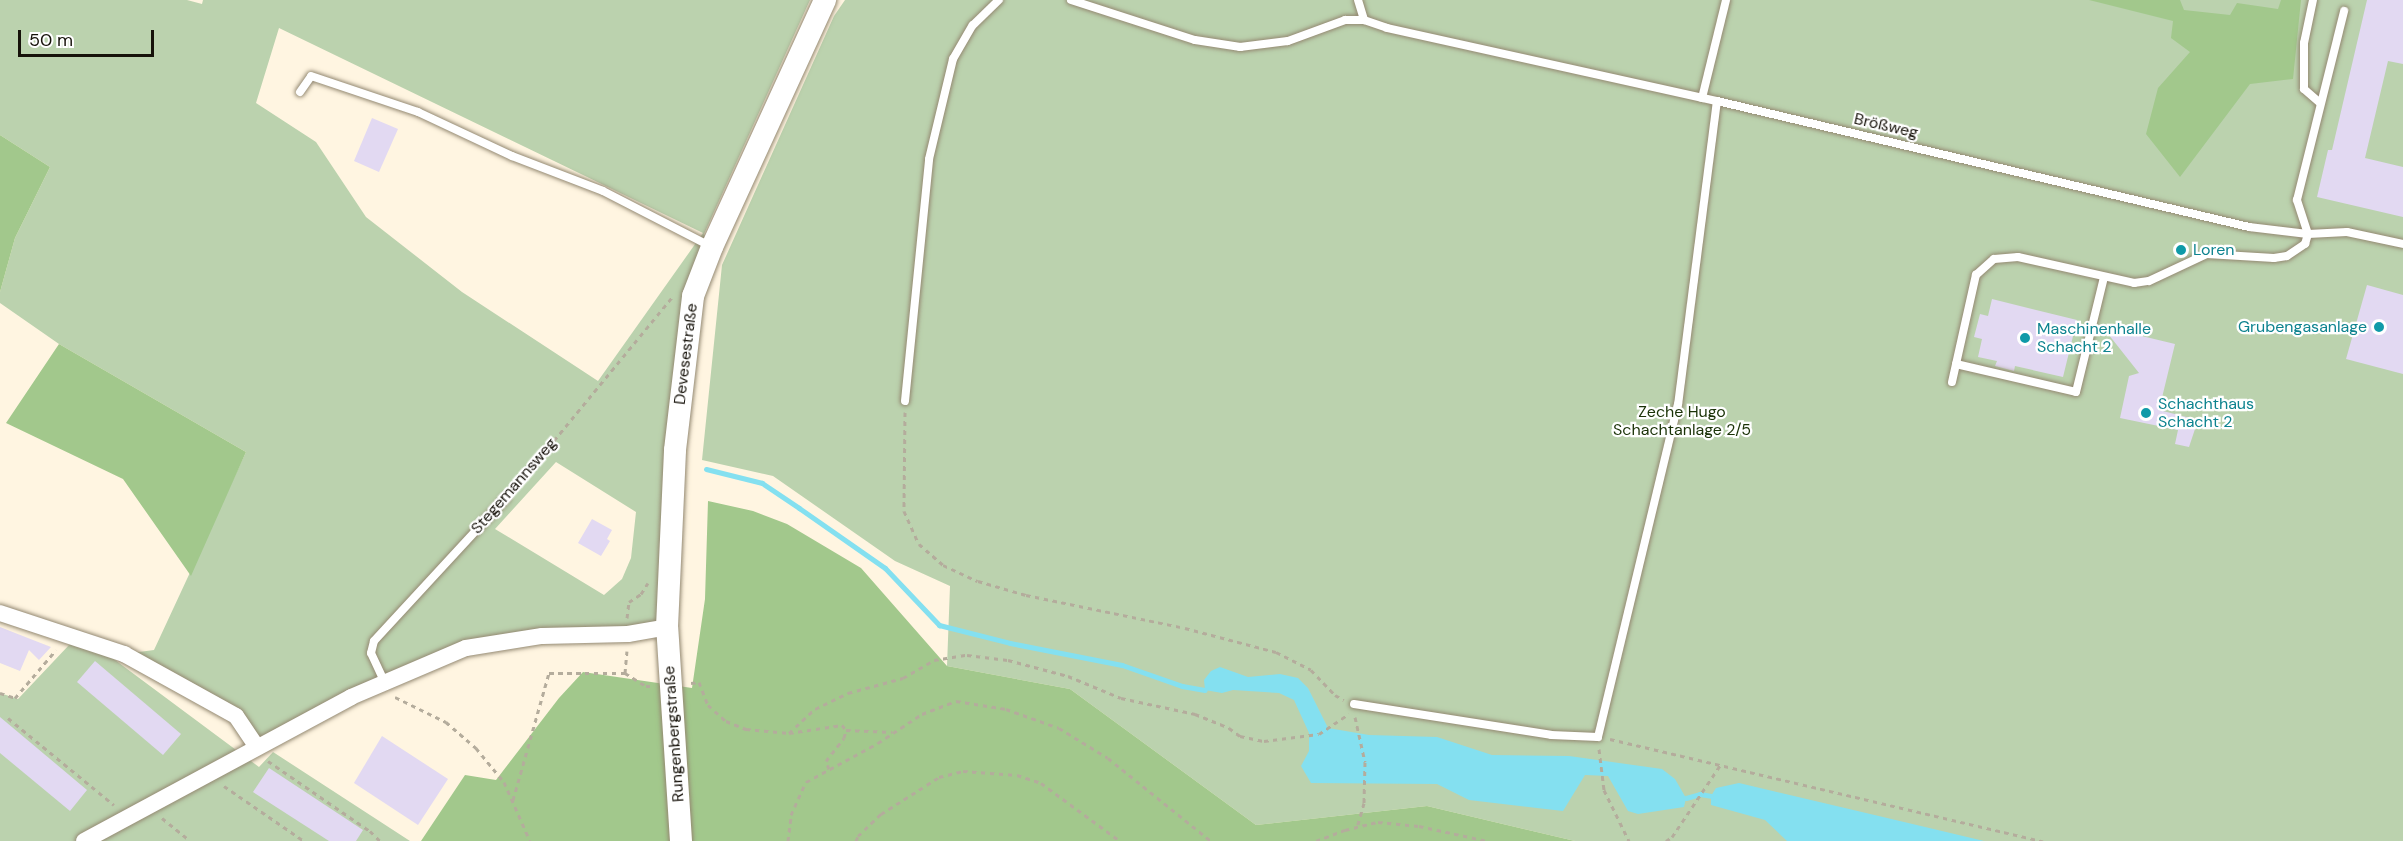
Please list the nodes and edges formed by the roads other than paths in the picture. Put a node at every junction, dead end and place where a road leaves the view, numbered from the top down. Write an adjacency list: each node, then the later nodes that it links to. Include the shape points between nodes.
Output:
1 (825, 0): 15 (street, Devesestraße)
2 (999, 0): 19 (lane, via 973,25 953,59 929,159)
3 (1071, 0): 8 (lane, via 1195,40 1240,47 1288,41 1345,20)
4 (1358, 0): 8 (lane)
5 (1726, 0): 10 (lane)
6 (2313, 0): 12 (lane, via 2304,43 2304,89)
7 (2344, 11): 12 (lane)
8 (1364, 20): 10 (lane, Brößweg)
9 (300, 92): 15 (lane, via 311,76 418,112 512,156 603,191)
10 (1702, 98): 11 (lane, Brößweg)
11 (1717, 101): 13 (lane, Brößweg, via 2249,227); 24 (lane, via 1678,405 1598,736 1551,735)
12 (2320, 103): 13 (lane, via 2296,200)
13 (2308, 234): 14 (lane, Brößweg, via 2347,232); 16 (lane, via 2305,244 2288,256 2254,259 2207,254 2149,281)
14 (2403, 244)
15 (712, 247): 22 (street, Devesestraße, via 693,296 686,348 675,450)
16 (2104, 277): 17 (lane, via 2018,257 1994,259 1976,274); 17 (lane, via 2076,392)
17 (1956, 364): 18 (lane)
18 (1952, 382)
19 (904, 401)
20 (506, 498): 23 (lane, Stegemannsweg, via 375,640 371,653)
21 (0, 613): 25 (street, via 124,654 236,716)
22 (667, 627): 23 (street, via 628,634 542,636 466,648); 27 (street, Rungenbergstraße)
23 (385, 683): 25 (street)
24 (1354, 704)
25 (254, 748): 26 (street)
26 (84, 841)
27 (681, 841)

